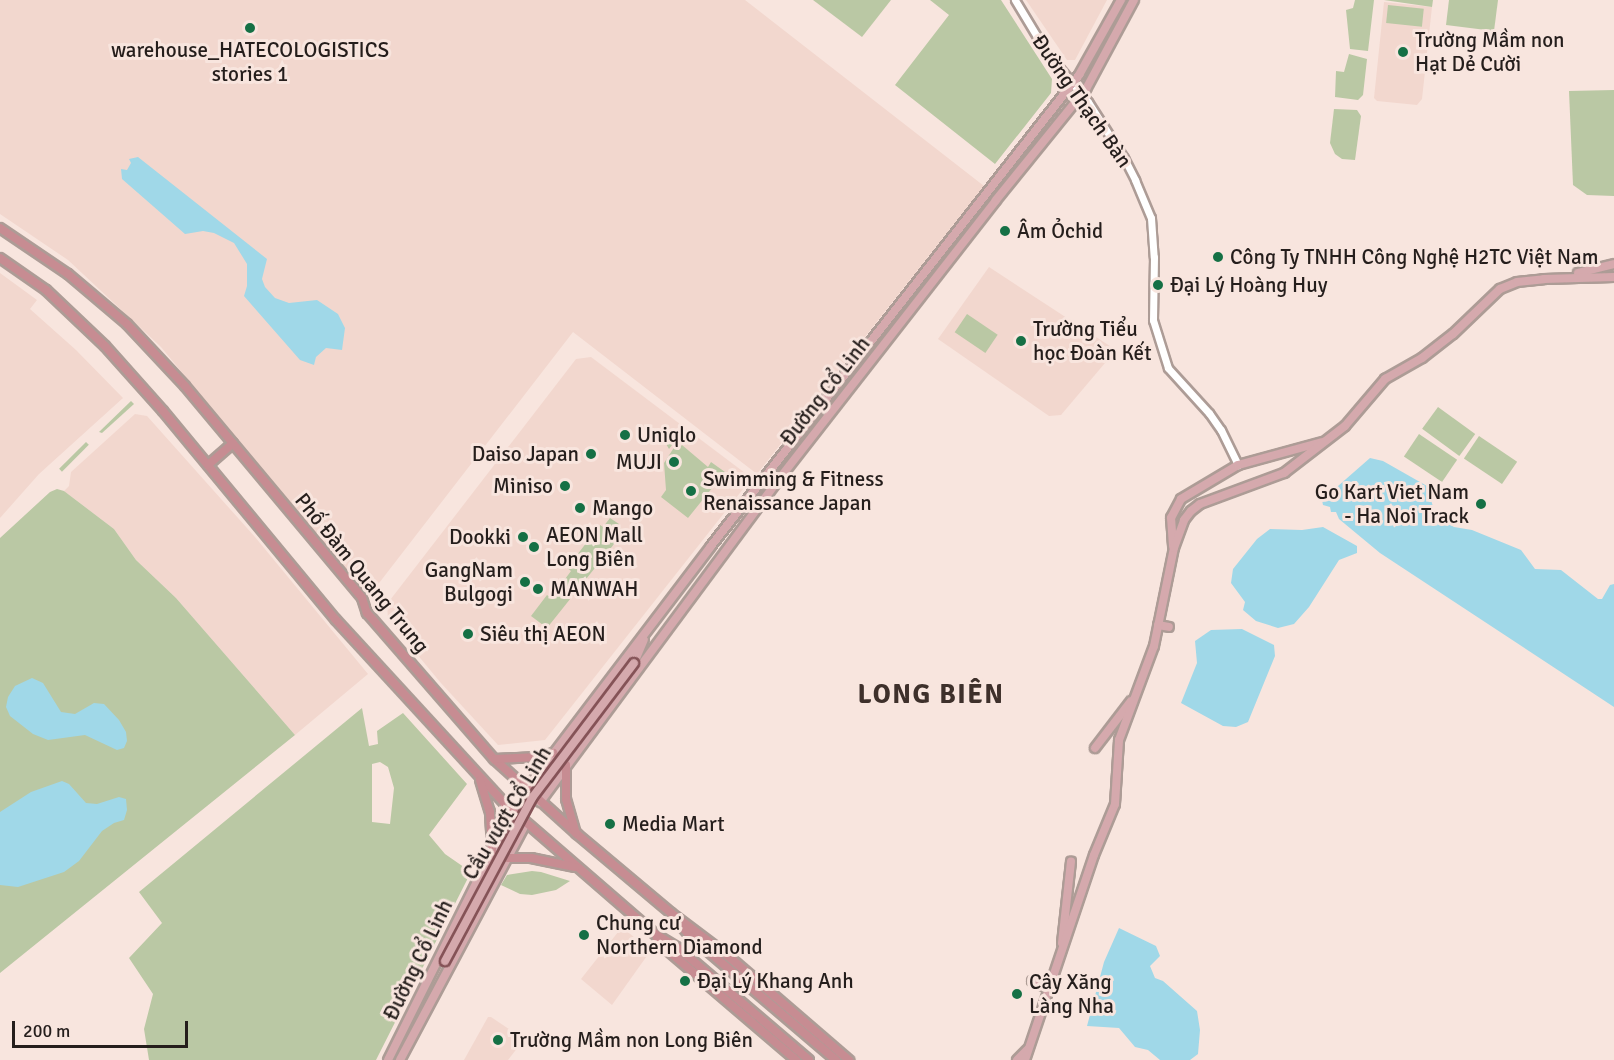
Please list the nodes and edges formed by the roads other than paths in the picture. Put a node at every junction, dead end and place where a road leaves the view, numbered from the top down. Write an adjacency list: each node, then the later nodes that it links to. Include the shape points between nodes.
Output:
1 (1015, 0): 4 (main road, Đường Thạch Bàn, via 1047,53)
2 (1121, 0): 4 (main road, Đường Cổ Linh)
3 (1134, 0): 5 (main road, Đường Cổ Linh)
4 (1072, 84): 5 (main road, Đường Thạch Bàn); 18 (main road, Đường Cổ Linh)
5 (1082, 95): 14 (main road, Đường Thạch Bàn, via 1124,158 1151,218 1153,320 1167,368 1209,412); 19 (main road, Đường Cổ Linh, via 989,209)
6 (0, 228): 12 (highway, Phố Đàm Quang Trung, via 68,274 127,324)
7 (0, 258): 13 (highway, Phố Đàm Quang Trung, via 46,290 101,342)
8 (1614, 264): 9 (main road)
9 (1566, 276): 10 (main road); 11 (main road, via 1517,282 1500,289 1453,334 1385,379 1357,414)
10 (1614, 276)
11 (1326, 441): 14 (main road); 15 (main road, via 1284,472 1195,507 1184,520)
12 (233, 443): 13 (highway); 24 (highway, Phố Đàm Quang Trung, via 362,598 367,613)
13 (208, 465): 26 (highway, Phố Đàm Quang Trung, via 336,620)
14 (1238, 465): 15 (main road, via 1177,504 1170,528)
15 (1174, 548): 16 (main road)
16 (1158, 625): 17 (main road); 21 (main road)
17 (1169, 627)
18 (649, 628): 20 (main road, Cầu vượt Cổ Linh); 23 (main road, Đường Cổ Linh)
19 (660, 638): 20 (main road, Cầu vượt Cổ Linh); 25 (main road, Đường Cổ Linh)
20 (634, 663): 38 (main road, Cầu vượt Cổ Linh, bridge, via 532,798)
21 (1134, 698): 22 (main road); 36 (main road, via 1119,740 1115,804)
22 (1095, 748)
23 (553, 753): 24 (highway); 25 (main road); 27 (main road, Đường Cổ Linh)
24 (494, 759): 27 (highway, Phố Đàm Quang Trung)
25 (566, 765): 28 (main road, Đường Cổ Linh); 31 (highway, via 566,800)
26 (478, 776): 29 (highway, Phố Đàm Quang Trung); 32 (highway, via 490,812)
27 (526, 790): 28 (highway, Phố Đàm Quang Trung)
28 (540, 802): 31 (highway, Phố Đàm Quang Trung)
29 (512, 811): 30 (highway, Phố Đàm Quang Trung); 32 (main road, Đường Cổ Linh)
30 (526, 823): 33 (main road, Đường Cổ Linh); 35 (highway, Phố Đàm Quang Trung)
31 (577, 834): 37 (highway, Phố Đàm Quang Trung, via 671,913 689,935)
32 (492, 850): 33 (main road); 42 (main road, Đường Cổ Linh)
33 (507, 858): 35 (highway, via 531,858); 43 (main road, Đường Cổ Linh)
34 (1071, 861): 36 (main road)
35 (576, 867): 39 (highway, Phố Đàm Quang Trung, via 655,934 678,948)
36 (1060, 958): 41 (main road)
37 (725, 959): 49 (highway); 50 (highway)
38 (445, 961): 42 (main road, Cầu vượt Cổ Linh); 43 (main road, Cầu vượt Cổ Linh)
39 (708, 979): 47 (highway); 48 (highway)
40 (1032, 981): 41 (main road)
41 (1050, 989): 44 (main road)
42 (421, 995): 45 (main road, Đường Cổ Linh)
43 (430, 1000): 46 (main road, Đường Cổ Linh)
44 (1029, 1049): 51 (main road); 52 (main road)
45 (388, 1060)
46 (400, 1060)
47 (796, 1060)
48 (809, 1060)
49 (836, 1060)
50 (849, 1060)
51 (1017, 1060)
52 (1024, 1060)

